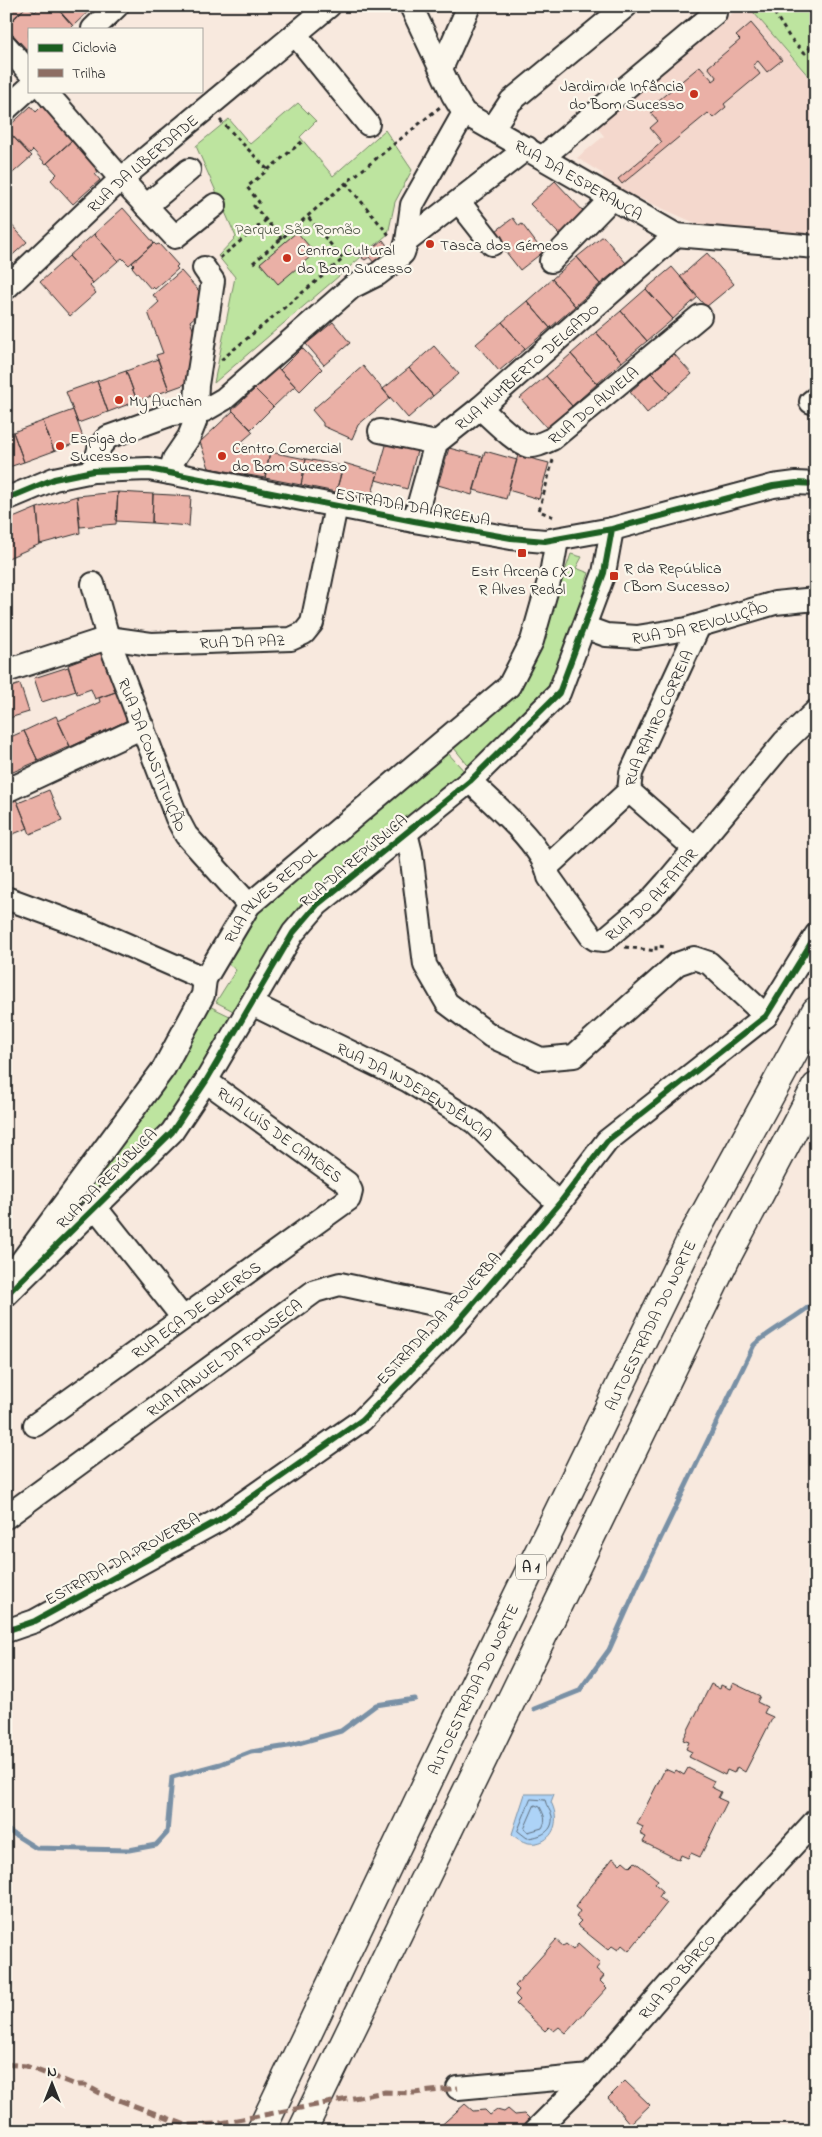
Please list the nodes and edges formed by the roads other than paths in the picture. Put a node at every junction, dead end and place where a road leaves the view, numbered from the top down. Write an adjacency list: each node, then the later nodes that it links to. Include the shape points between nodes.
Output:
1 (117, 6): 7 (street)
2 (329, 6): 8 (street, RUA DA LIBERDADE)
3 (411, 6): 10 (street)
4 (470, 6): 10 (street)
5 (626, 6): 17 (street, via 512,101)
6 (715, 6): 18 (street, via 715,13)
7 (93, 28)
8 (295, 34): 16 (street); 20 (street, RUA DA LIBERDADE)
9 (6, 46): 11 (street)
10 (442, 69): 14 (street)
11 (28, 71)
12 (28, 89): 15 (street)
13 (46, 92): 20 (street)
14 (459, 104): 17 (street, RUA DA ESPERANÇA); 26 (street, via 412,205)
15 (6, 108)
16 (368, 124)
17 (493, 128): 18 (street, RUA DA ESPERANÇA)
18 (535, 152): 21 (street, RUA DA ESPERANÇA); 22 (street)
19 (189, 170): 24 (street)
20 (121, 179): 24 (street); 31 (street, RUA DA LIBERDADE)
21 (611, 199): 25 (street, RUA DA ESPERANÇA); 29 (street)
22 (459, 202): 26 (street); 27 (street)
23 (215, 205): 24 (street, via 176,237)
24 (146, 206)
25 (676, 235): 28 (street, RUA DA ESPERANÇA); 33 (street, RUA HUMBERTO DELGADO)
26 (407, 244): 34 (street, via 396,260 378,274 352,287 213,408)
27 (492, 244)
28 (816, 247)
29 (551, 261)
30 (204, 269): 34 (street, via 213,281 195,398)
31 (6, 288)
32 (700, 316): 33 (street, RUA DO ALVIELA, via 552,439 529,446)
33 (480, 408): 36 (street, RUA HUMBERTO DELGADO)
34 (196, 411): 37 (street, via 172,414 108,436 100,446); 38 (street, via 194,429 174,459)
35 (380, 431): 36 (street)
36 (436, 443): 42 (street)
37 (93, 471): 38 (street, ESTRADA DA ARCENA, via 149,469); 40 (street, ESTRADA DA ARCENA, via 54,479)
38 (170, 473): 41 (street, ESTRADA DA ARCENA)
39 (816, 484): 43 (street, ESTRADA DA ARCENA, via 773,486)
40 (6, 499)
41 (336, 506): 42 (street, ESTRADA DA ARCENA); 49 (street, RUA DA PAZ, via 312,623 304,633 291,639 151,644)
42 (414, 521): 44 (street, ESTRADA DA ARCENA, via 512,538)
43 (612, 529): 44 (street, ESTRADA DA ARCENA); 48 (street, RUA DA REPÚBLICA, via 604,573)
44 (566, 539): 60 (street, RUA ALVES REDOL, via 551,574 532,641 508,686)
45 (93, 584): 49 (street, RUA DA CONSTITUIÇÃO)
46 (816, 599): 47 (street, RUA DA REVOLUÇÃO, via 776,603)
47 (699, 626): 48 (street, RUA DA REVOLUÇÃO, via 620,638); 55 (street, RUA RAMIRO CORREIA, via 631,773)
48 (584, 627): 53 (street, RUA DA REPÚBLICA, via 559,693)
49 (108, 638): 50 (street); 52 (street, RUA DA CONSTITUIÇÃO)
50 (6, 671)
51 (816, 711): 57 (street, RUA DO ALFATAR, via 784,742)
52 (143, 727): 54 (street); 60 (street, RUA DA CONSTITUIÇÃO, via 186,835)
53 (470, 780): 56 (street, RUA DA REPÚBLICA); 58 (street, RUA DO ALFATAR, via 536,848)
54 (6, 791)
55 (629, 791): 57 (street); 58 (street, RUA RAMIRO CORREIA)
56 (406, 834): 63 (street, RUA DA REPÚBLICA, via 303,919); 65 (street, via 426,965 446,1003 491,1036 541,1059 574,1056 677,964 694,958 709,963)
57 (694, 848): 58 (street, RUA DO ALFATAR, via 648,902 604,940 591,936 549,877)
58 (547, 868)
59 (6, 898): 62 (street, via 93,930)
60 (249, 905): 62 (street, RUA ALVES REDOL)
61 (816, 935): 65 (street, ESTRADA DA PROVERBA)
62 (205, 979): 71 (street, RUA ALVES REDOL, via 203,995 164,1068)
63 (252, 1004): 66 (street, RUA DA REPÚBLICA); 69 (street, RUA DA INDEPENDÊNCIA, via 407,1080 474,1122)
64 (816, 1011): 81 (highway, AUTOESTRADA DO NORTE / A 1, via 693,1236)
65 (766, 1016): 69 (street, ESTRADA DA PROVERBA, via 607,1141)
66 (206, 1081): 68 (street, RUA LUÍS DE CAMÕES, via 347,1183); 70 (street, RUA DA REPÚBLICA, via 172,1132)
67 (816, 1087): 82 (highway, A 1, via 723,1264)
68 (351, 1191): 74 (street, RUA EÇA DE QUEIRÓS, via 349,1198)
69 (559, 1204): 73 (street, ESTRADA DA PROVERBA)
70 (96, 1208): 72 (street, RUA DA REPÚBLICA); 74 (street)
71 (6, 1282)
72 (6, 1295)
73 (467, 1311): 76 (street, RUA MANUEL DA FONSECA, via 340,1284 315,1291); 77 (street, ESTRADA DA PROVERBA, via 362,1420 219,1520 34,1621)
74 (183, 1318): 75 (street, RUA EÇA DE QUEIRÓS)
75 (35, 1424)
76 (6, 1517)
77 (6, 1631)
78 (816, 1820): 79 (street, RUA DO BARCO)
79 (590, 2076): 80 (street); 83 (street, RUA DO BARCO)
80 (458, 2088)
81 (261, 2131)
82 (302, 2131)
83 (535, 2131)

